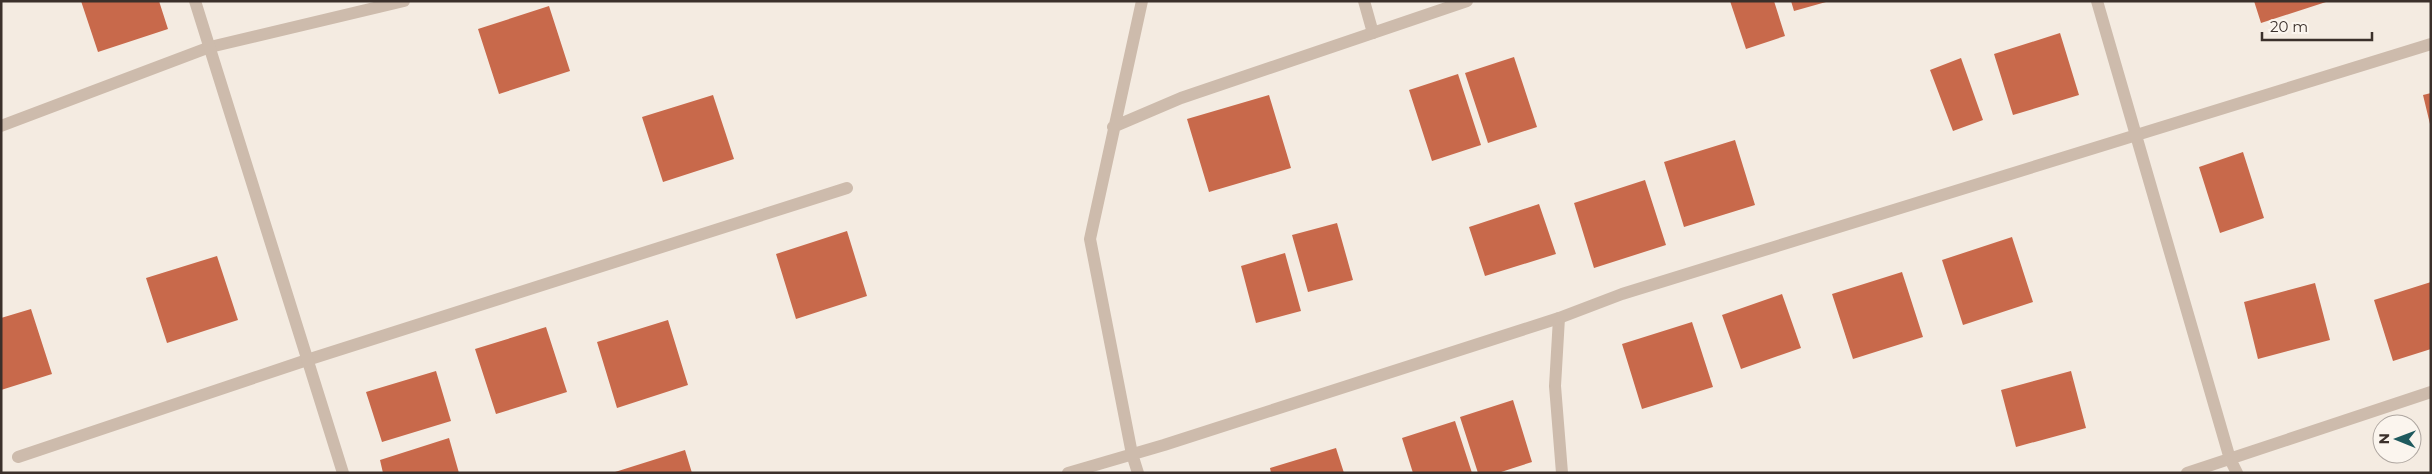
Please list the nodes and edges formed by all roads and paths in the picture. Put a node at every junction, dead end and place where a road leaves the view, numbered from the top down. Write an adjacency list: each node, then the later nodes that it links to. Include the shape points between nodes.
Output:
1 (195, 1): 9 (street)
2 (404, 1): 9 (street)
3 (1142, 1): 11 (street)
4 (1364, 1): 7 (street)
5 (1467, 1): 7 (street)
6 (2097, 1): 12 (street)
7 (1373, 33): 11 (street, via 1180,98)
8 (2431, 44): 12 (street)
9 (210, 47): 10 (street); 15 (street)
10 (1, 126)
11 (1113, 127): 17 (street, via 1090,239)
12 (2136, 136): 14 (street, via 1622,294); 19 (street)
13 (847, 188): 15 (street)
14 (1559, 318): 17 (street); 23 (street, via 1555,386)
15 (307, 360): 18 (street); 20 (street)
16 (2431, 392): 19 (street)
17 (1132, 454): 21 (street); 22 (street)
18 (18, 457)
19 (2230, 459): 24 (street); 25 (street)
20 (343, 473)
21 (1068, 473)
22 (1138, 473)
23 (1562, 473)
24 (2187, 473)
25 (2237, 473)

